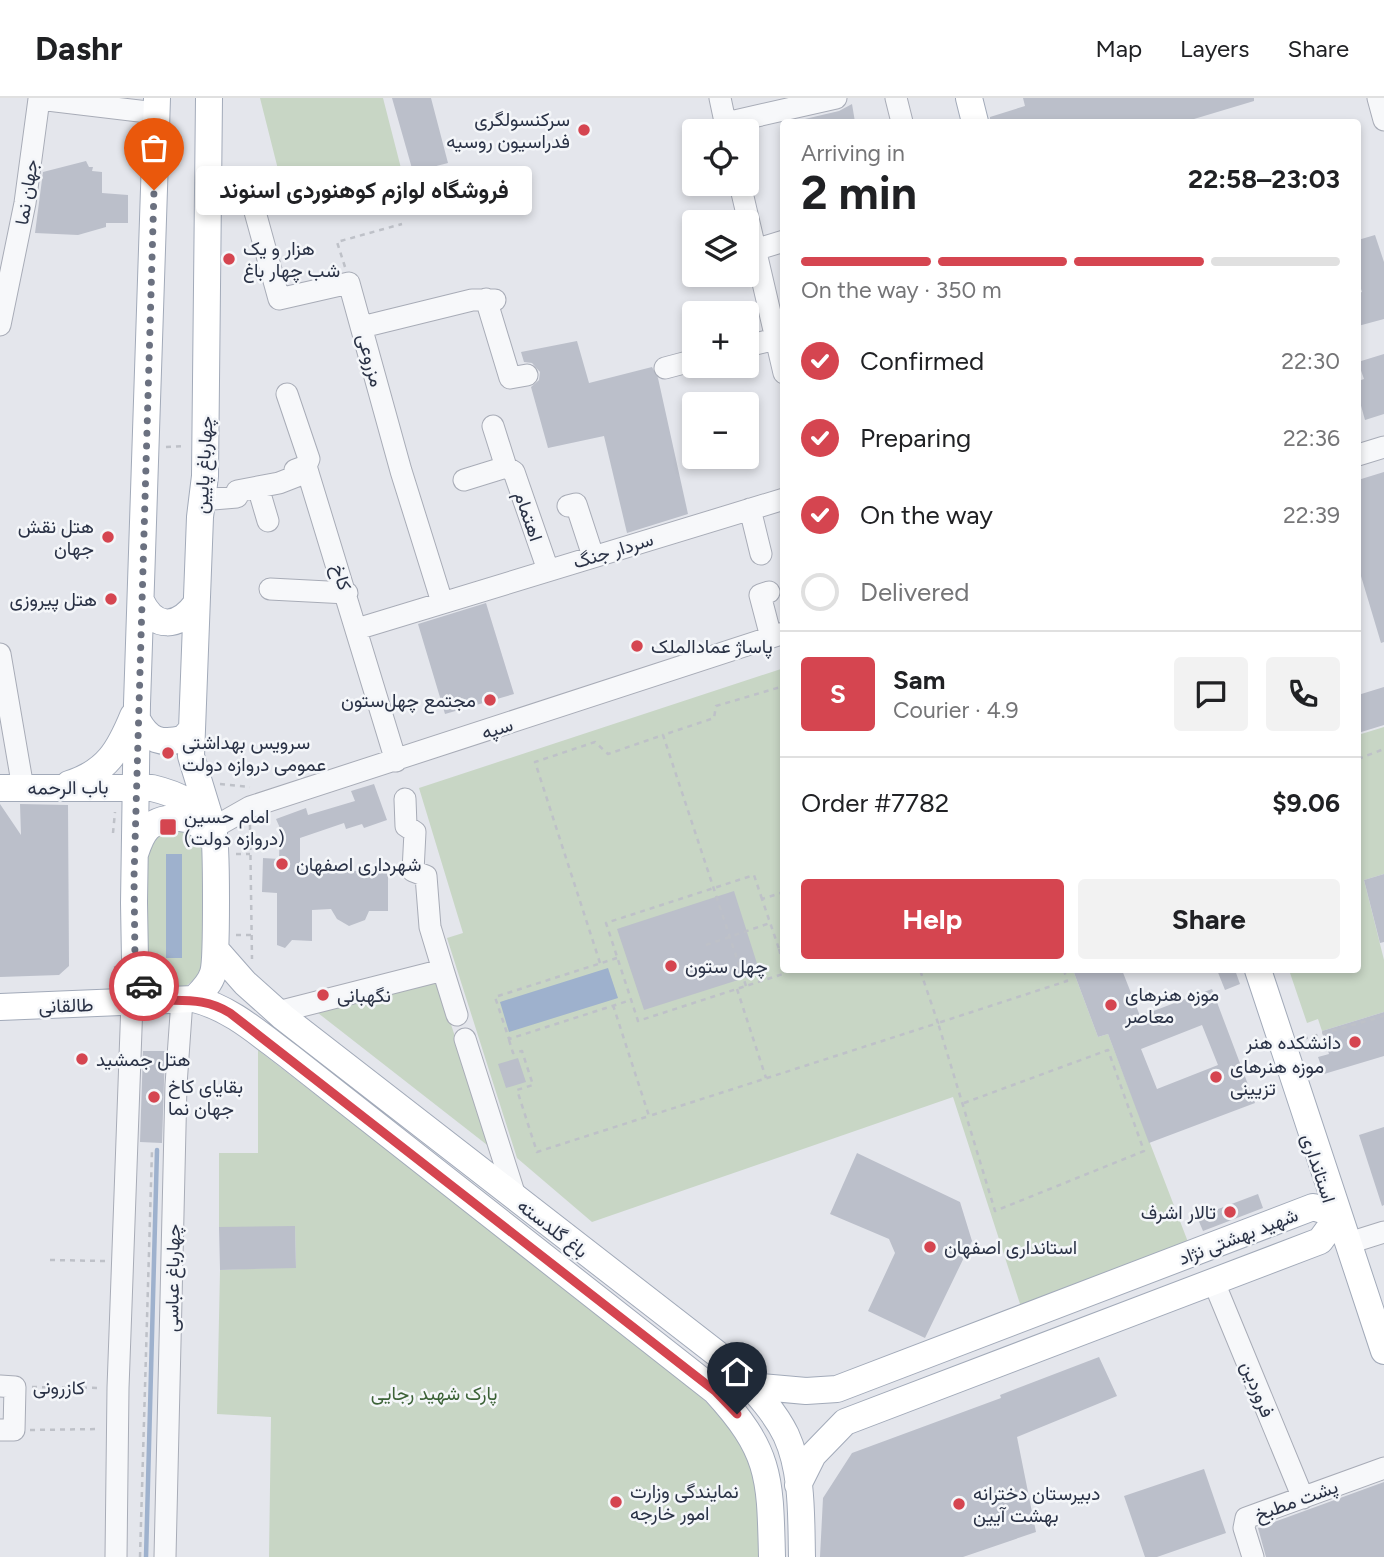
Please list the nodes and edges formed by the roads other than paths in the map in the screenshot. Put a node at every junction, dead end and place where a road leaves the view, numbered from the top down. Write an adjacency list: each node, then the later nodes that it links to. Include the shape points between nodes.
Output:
1 (39, 98): 9 (street); 17 (street, جهان نما)
2 (209, 98): 37 (main road, چهارباغ پایین)
3 (720, 98): 10 (street)
4 (836, 98): 11 (street)
5 (896, 98): 12 (street)
6 (962, 98): 13 (street)
7 (968, 98): 14 (main road)
8 (1377, 98): 15 (street)
9 (157, 105): 48 (main road)
10 (725, 119)
11 (757, 119)
12 (901, 119)
13 (968, 119)
14 (974, 119)
15 (1384, 120)
16 (252, 201): 22 (street, مزروعی, via 279,299 349,283)
17 (10, 231): 21 (street, جهان نما)
18 (780, 242): 19 (street)
19 (759, 249)
20 (759, 267): 23 (street)
21 (0, 325)
22 (362, 327): 28 (street, via 491,299 510,378); 49 (street, مزروعی)
23 (776, 339): 24 (street); 25 (street)
24 (759, 343)
25 (780, 356)
26 (682, 363): 27 (street)
27 (665, 368)
28 (527, 374)
29 (287, 394): 33 (street, کاخ, via 303,417)
30 (493, 426): 34 (street, اهتمام)
31 (1384, 447): 32 (street)
32 (1361, 454)
33 (306, 467): 36 (street, via 295,470 297,476); 47 (street, کاخ)
34 (506, 467): 35 (street); 44 (street, اهتمام, via 514,472)
35 (464, 480)
36 (258, 487): 37 (street, via 237,491 237,497); 41 (street)
37 (201, 500): 50 (main road, چهارباغ پایین)
38 (780, 500): 40 (street, سردار جنگ)
39 (568, 506): 43 (street, via 576,504)
40 (750, 509): 42 (street); 43 (street, سردار جنگ)
41 (268, 521)
42 (761, 554)
43 (593, 556): 44 (street, سردار جنگ)
44 (548, 570): 49 (street, سردار جنگ)
45 (270, 589): 47 (street)
46 (769, 592): 52 (street, via 760,595)
47 (346, 593): 51 (street, کاخ)
48 (141, 601): 50 (main road, via 154,620 163,624 182,620); 54 (main road)
49 (442, 602): 51 (street, سردار جنگ)
50 (196, 604): 55 (main road, چهارباغ پایین)
51 (357, 629): 56 (street, کاخ)
52 (777, 636): 56 (street, سپه)
53 (0, 654): 59 (street)
54 (137, 713): 55 (main road, via 145,734 160,742 183,739); 57 (main road, via 116,752 100,768); 58 (main road)
55 (192, 729): 61 (main road, چهارباغ پایین, via 191,756)
56 (397, 761): 61 (street, سپه, via 250,807)
57 (59, 787): 58 (main road, باب الرحمه); 59 (main road, باب الرحمه)
58 (136, 787): 61 (main road, باب الرحمه, via 170,792 187,801); 62 (main road)
59 (12, 788)
60 (405, 799): 66 (street, via 406,825 415,832 412,871 426,876 430,927)
61 (213, 828): 63 (main road, چهارباغ پایین)
62 (135, 853): 63 (main road, via 149,828 177,818 206,831); 65 (main road)
63 (213, 854): 64 (main road, چهارباغ پایین)
64 (216, 950): 69 (main road, چهارباغ پایین, via 214,973 205,989); 72 (main road, باغ گلدسته)
65 (135, 960): 69 (main road, via 144,987); 70 (main road)
66 (443, 970): 72 (street); 73 (street)
67 (1253, 973): 86 (street, استانداری)
68 (1259, 973): 78 (main road, استانداری)
69 (178, 1000): 70 (main road, طالقانی); 76 (main road, باغ گلدسته, via 216,1004); 94 (street, چهارباغ عباسی)
70 (132, 1002): 71 (main road, طالقانی); 93 (street)
71 (0, 1007)
72 (278, 1012): 75 (main road, باغ گلدسته)
73 (457, 1015)
74 (465, 1039): 77 (street)
75 (341, 1063): 76 (main road); 77 (main road, باغ گلدسته)
76 (324, 1083): 83 (main road, باغ گلدسته)
77 (516, 1199): 82 (main road, باغ گلدسته)
78 (1339, 1215): 80 (main road, استانداری); 81 (main road, شهید بهشتی نژاد, via 1320,1241); 88 (main road, شهید بهشتی نژاد, via 1313,1207 837,1389)
79 (1384, 1232): 80 (street)
80 (1349, 1243): 84 (main road, استانداری)
81 (1213, 1280): 91 (main road, شهید بهشتی نژاد, via 845,1422 813,1455); 92 (street, فروردین)
82 (625, 1284): 83 (main road); 88 (main road, باغ گلدسته, via 729,1363)
83 (608, 1305): 95 (main road, باغ گلدسته, via 715,1391 748,1430 765,1464)
84 (1378, 1311): 85 (main road, استانداری)
85 (1384, 1351)
86 (1384, 1367)
87 (7, 1386): 89 (street)
88 (750, 1386): 91 (main road, باغ گلدسته, via 785,1432)
89 (7, 1430)
90 (1384, 1468): 92 (street, پشت مطبخ)
91 (798, 1485): 96 (main road, باغ گلدسته)
92 (1303, 1498): 97 (street, پشت مطبخ, via 1246,1518 1244,1528)
93 (116, 1557)
94 (165, 1557)
95 (772, 1557)
96 (802, 1557)
97 (1254, 1557)

